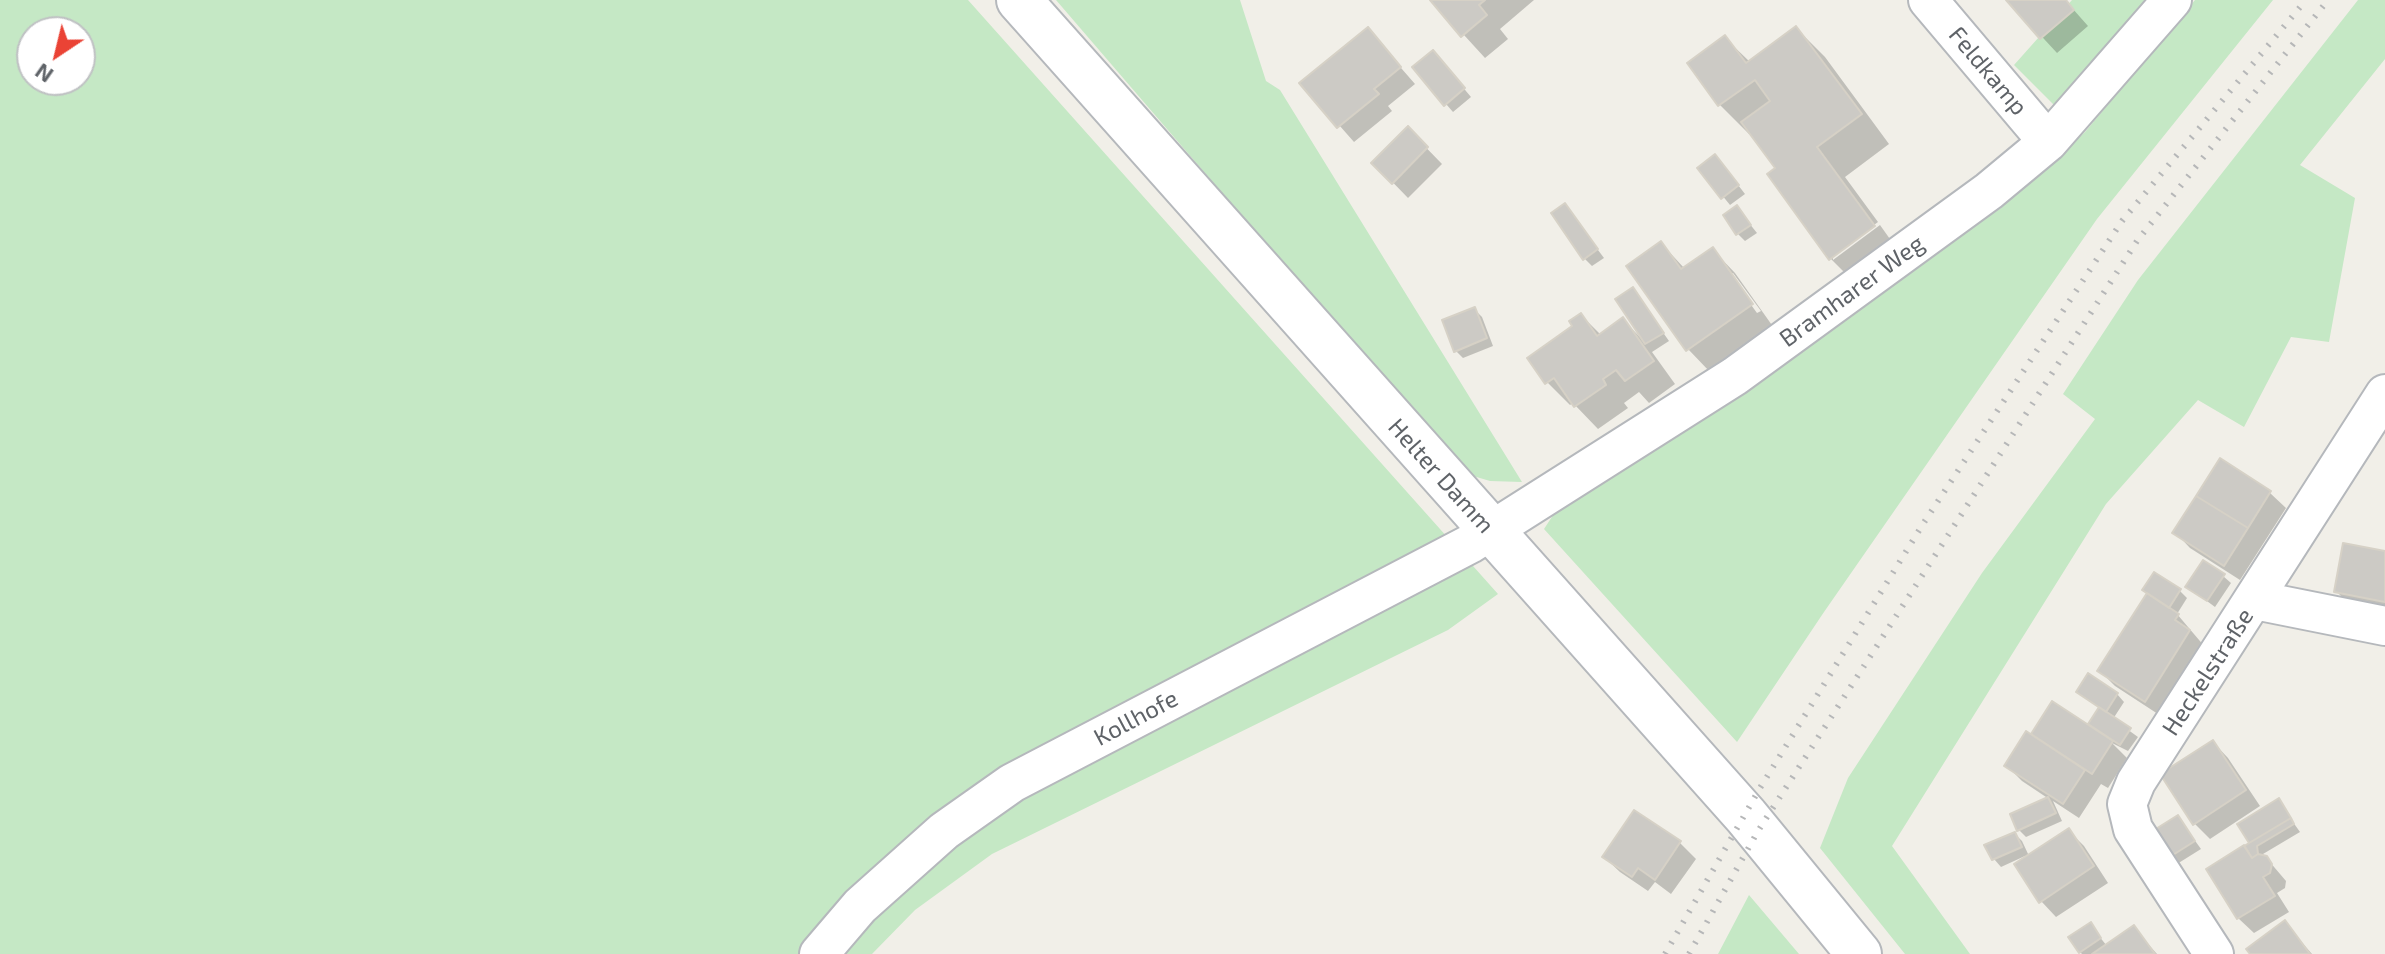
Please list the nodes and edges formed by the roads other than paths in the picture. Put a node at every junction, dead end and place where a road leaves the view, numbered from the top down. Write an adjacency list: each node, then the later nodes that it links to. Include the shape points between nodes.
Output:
1 (1019, 0): 6 (street, Helter Damm)
2 (1928, 0): 4 (street, Feldkamp)
3 (2172, 0): 4 (street, Bramharer Weg)
4 (2048, 142): 6 (street, Bramharer Weg, via 1735,376)
5 (2385, 394): 7 (street, Heckelstraße)
6 (1489, 531): 9 (street, Kollhofe, via 1012,783 944,831 860,906); 10 (street, Helter Damm, via 1746,816)
7 (2255, 600): 8 (street); 11 (street, Heckelstraße, via 2136,782 2127,804 2133,829)
8 (2385, 626)
9 (819, 954)
10 (1859, 954)
11 (2214, 954)

